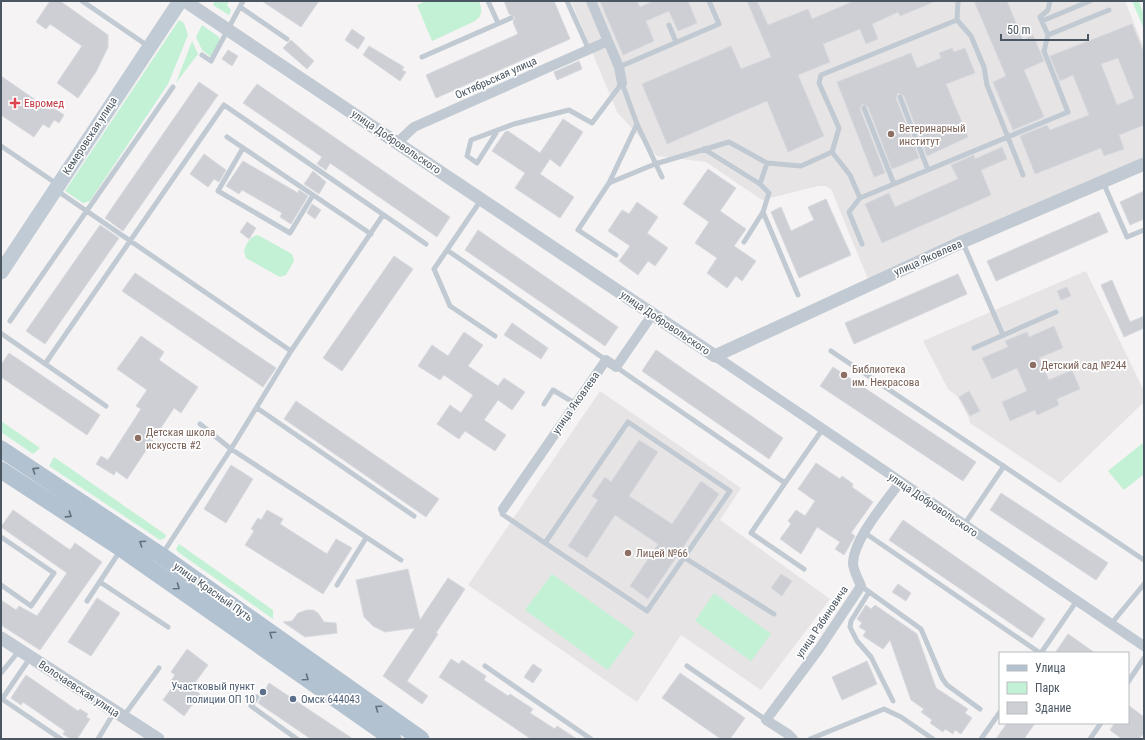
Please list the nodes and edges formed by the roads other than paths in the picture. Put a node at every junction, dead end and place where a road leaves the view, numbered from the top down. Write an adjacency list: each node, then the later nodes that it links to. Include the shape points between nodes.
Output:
1 (82, 1): 24 (lane)
2 (180, 1): 24 (main road, Кемеровская улица)
3 (185, 1): 19 (street, улица Добровольского)
4 (243, 1): 12 (lane)
5 (488, 1): 17 (lane)
6 (567, 1): 25 (lane)
7 (591, 1): 22 (street)
8 (709, 1): 23 (lane, via 719,24)
9 (958, 1): 15 (lane)
10 (1050, 1): 16 (lane, via 1048,10 1040,18)
11 (1090, 1): 16 (lane)
12 (240, 7): 19 (lane); 21 (lane)
13 (1109, 10): 20 (lane)
14 (511, 18): 17 (lane)
15 (957, 20): 36 (lane, via 971,36 984,67 987,85); 41 (lane, via 821,75 819,83 839,128)
16 (1042, 21): 20 (lane)
17 (498, 23): 27 (lane)
18 (669, 25): 23 (lane)
19 (229, 30): 26 (lane, via 211,61); 37 (street, улица Добровольского)
20 (1048, 35): 36 (lane, via 1044,51 1068,112)
21 (287, 39)
22 (608, 41): 25 (street, Октябрьская улица); 28 (street)
23 (676, 42): 28 (lane)
24 (149, 46): 52 (main road, Кемеровская улица)
25 (589, 50): 37 (street, Октябрьская улица, via 414,127)
26 (202, 56)
27 (422, 57)
28 (618, 67): 29 (street)
29 (622, 84): 33 (lane); 34 (lane, via 592,124 569,110)
30 (173, 87): 56 (lane)
31 (900, 97): 45 (lane)
32 (864, 108): 51 (lane)
33 (636, 124): 43 (lane); 49 (lane)
34 (498, 130): 34 (lane, via 471,140 467,156 477,163)
35 (227, 137): 39 (lane)
36 (1009, 137): 45 (lane); 46 (lane)
37 (397, 142): 55 (street, улица Добровольского)
38 (1, 146): 52 (lane)
39 (243, 148): 53 (lane); 53 (lane, via 218,191 290,233)
40 (704, 149): 42 (lane, via 729,142); 43 (lane); 50 (lane)
41 (832, 152): 42 (lane, via 801,166); 54 (lane, via 850,175)
42 (767, 163): 50 (lane)
43 (655, 164): 47 (lane); 49 (lane)
44 (1144, 164): 48 (street, улица Яковлева)
45 (928, 170): 51 (lane)
46 (1023, 175)
47 (662, 177)
48 (1103, 182): 59 (lane, via 1127,237); 63 (street, улица Яковлева)
49 (609, 183): 67 (lane, via 578,230)
50 (760, 184): 57 (lane, via 770,193)
51 (894, 184): 54 (lane)
52 (57, 187): 56 (lane); 68 (main road, Кемеровская улица, via 8,256)
53 (313, 195): 60 (lane)
54 (860, 198): 65 (lane, via 849,212)
55 (481, 200): 66 (lane); 71 (street, улица Добровольского)
56 (87, 210): 61 (lane); 72 (lane)
57 (763, 212): 62 (lane); 69 (lane)
58 (384, 215): 60 (lane); 61 (lane, via 224,105); 64 (lane)
59 (1144, 230)
60 (371, 234): 77 (lane)
61 (131, 240): 77 (lane); 81 (lane)
62 (744, 242)
63 (962, 242): 74 (lane); 79 (street, улица Яковлева)
64 (426, 244)
65 (862, 244)
66 (447, 250): 75 (lane, via 434,270 450,306); 80 (lane)
67 (616, 255)
68 (1, 272)
69 (798, 295)
70 (1056, 312): 74 (lane)
71 (652, 315): 79 (street, улица Добровольского); 82 (street)
72 (10, 321)
73 (2, 334): 81 (lane)
74 (1003, 335): 76 (lane)
75 (495, 336)
76 (974, 348)
77 (291, 351): 86 (lane)
78 (831, 352): 91 (lane)
79 (715, 356): 88 (street, улица Добровольского)
80 (606, 360): 82 (street, улица Яковлева); 84 (street, улица Яковлева)
81 (45, 364): 85 (lane)
82 (616, 367): 94 (lane)
83 (544, 404): 84 (lane, via 553,390)
84 (576, 404): 95 (street, улица Яковлева)
85 (106, 406)
86 (256, 408): 90 (lane); 96 (lane)
87 (200, 424): 90 (lane)
88 (822, 430): 93 (street, улица Добровольского); 94 (lane)
89 (1, 449): 103 (main road, улица Красный Путь, one-way to 89)
90 (232, 449): 100 (lane); 103 (lane)
91 (1004, 466): 97 (lane); 106 (lane)
92 (1, 470): 102 (main road, улица Красный Путь, one-way to 102)
93 (900, 482): 97 (street, улица Добровольского); 98 (street, улица Рабиновича)
94 (785, 484): 107 (lane, via 751,533)
95 (503, 509): 101 (lane, via 502,514)
96 (414, 516)
97 (964, 525): 114 (street, улица Добровольского)
98 (865, 532): 112 (street, улица Рабиновича, via 855,550 853,564); 121 (lane)
99 (1, 537): 110 (lane, via 54,573 31,606)
100 (366, 538): 105 (lane); 111 (lane)
101 (545, 543): 104 (lane, via 647,611); 104 (lane, via 628,422 730,491)
102 (122, 549): 108 (lane); 137 (main road, улица Красный Путь, one-way to 137)
103 (162, 556): 137 (main road, улица Красный Путь, one-way to 103)
104 (685, 558): 115 (lane)
105 (401, 560)
106 (1144, 560)
107 (804, 569)
108 (100, 582): 113 (lane); 117 (lane)
109 (1144, 584): 116 (lane)
110 (1, 585)
111 (337, 585)
112 (865, 589): 131 (lane, via 850,627 857,641 871,657); 132 (lane, via 921,629 947,685); 135 (street, улица Рабиновича)
113 (87, 601)
114 (1076, 602): 116 (street, улица Добровольского); 122 (lane)
115 (774, 614)
116 (1110, 624): 119 (street, улица Добровольского)
117 (168, 627)
118 (1, 638): 120 (street, Волочаевская улица)
119 (1144, 646)
120 (19, 650): 123 (street, Волочаевская улица); 128 (lane)
121 (1039, 652)
122 (1041, 652)
123 (31, 657): 134 (street, Волочаевская улица); 139 (lane, via 2,699)
124 (1144, 658): 129 (lane)
125 (485, 666): 144 (lane)
126 (687, 666): 135 (lane)
127 (159, 668): 134 (lane)
128 (1, 673)
129 (1129, 680)
130 (257, 697): 138 (lane, via 251,706)
131 (893, 702)
132 (980, 709)
133 (999, 713): 148 (lane)
134 (119, 714): 140 (lane); 141 (street, Волочаевская улица)
135 (766, 720): 145 (street)
136 (1100, 724): 149 (lane)
137 (397, 735): 143 (main road, улица Красный Путь)
138 (290, 737): 142 (lane)
139 (61, 739)
140 (98, 739)
141 (158, 739)
142 (297, 739)
143 (421, 739)
144 (591, 739)
145 (793, 739)
146 (810, 739): 147 (lane, via 884,709 901,717)
147 (933, 739)
148 (981, 739)
149 (1090, 739)

